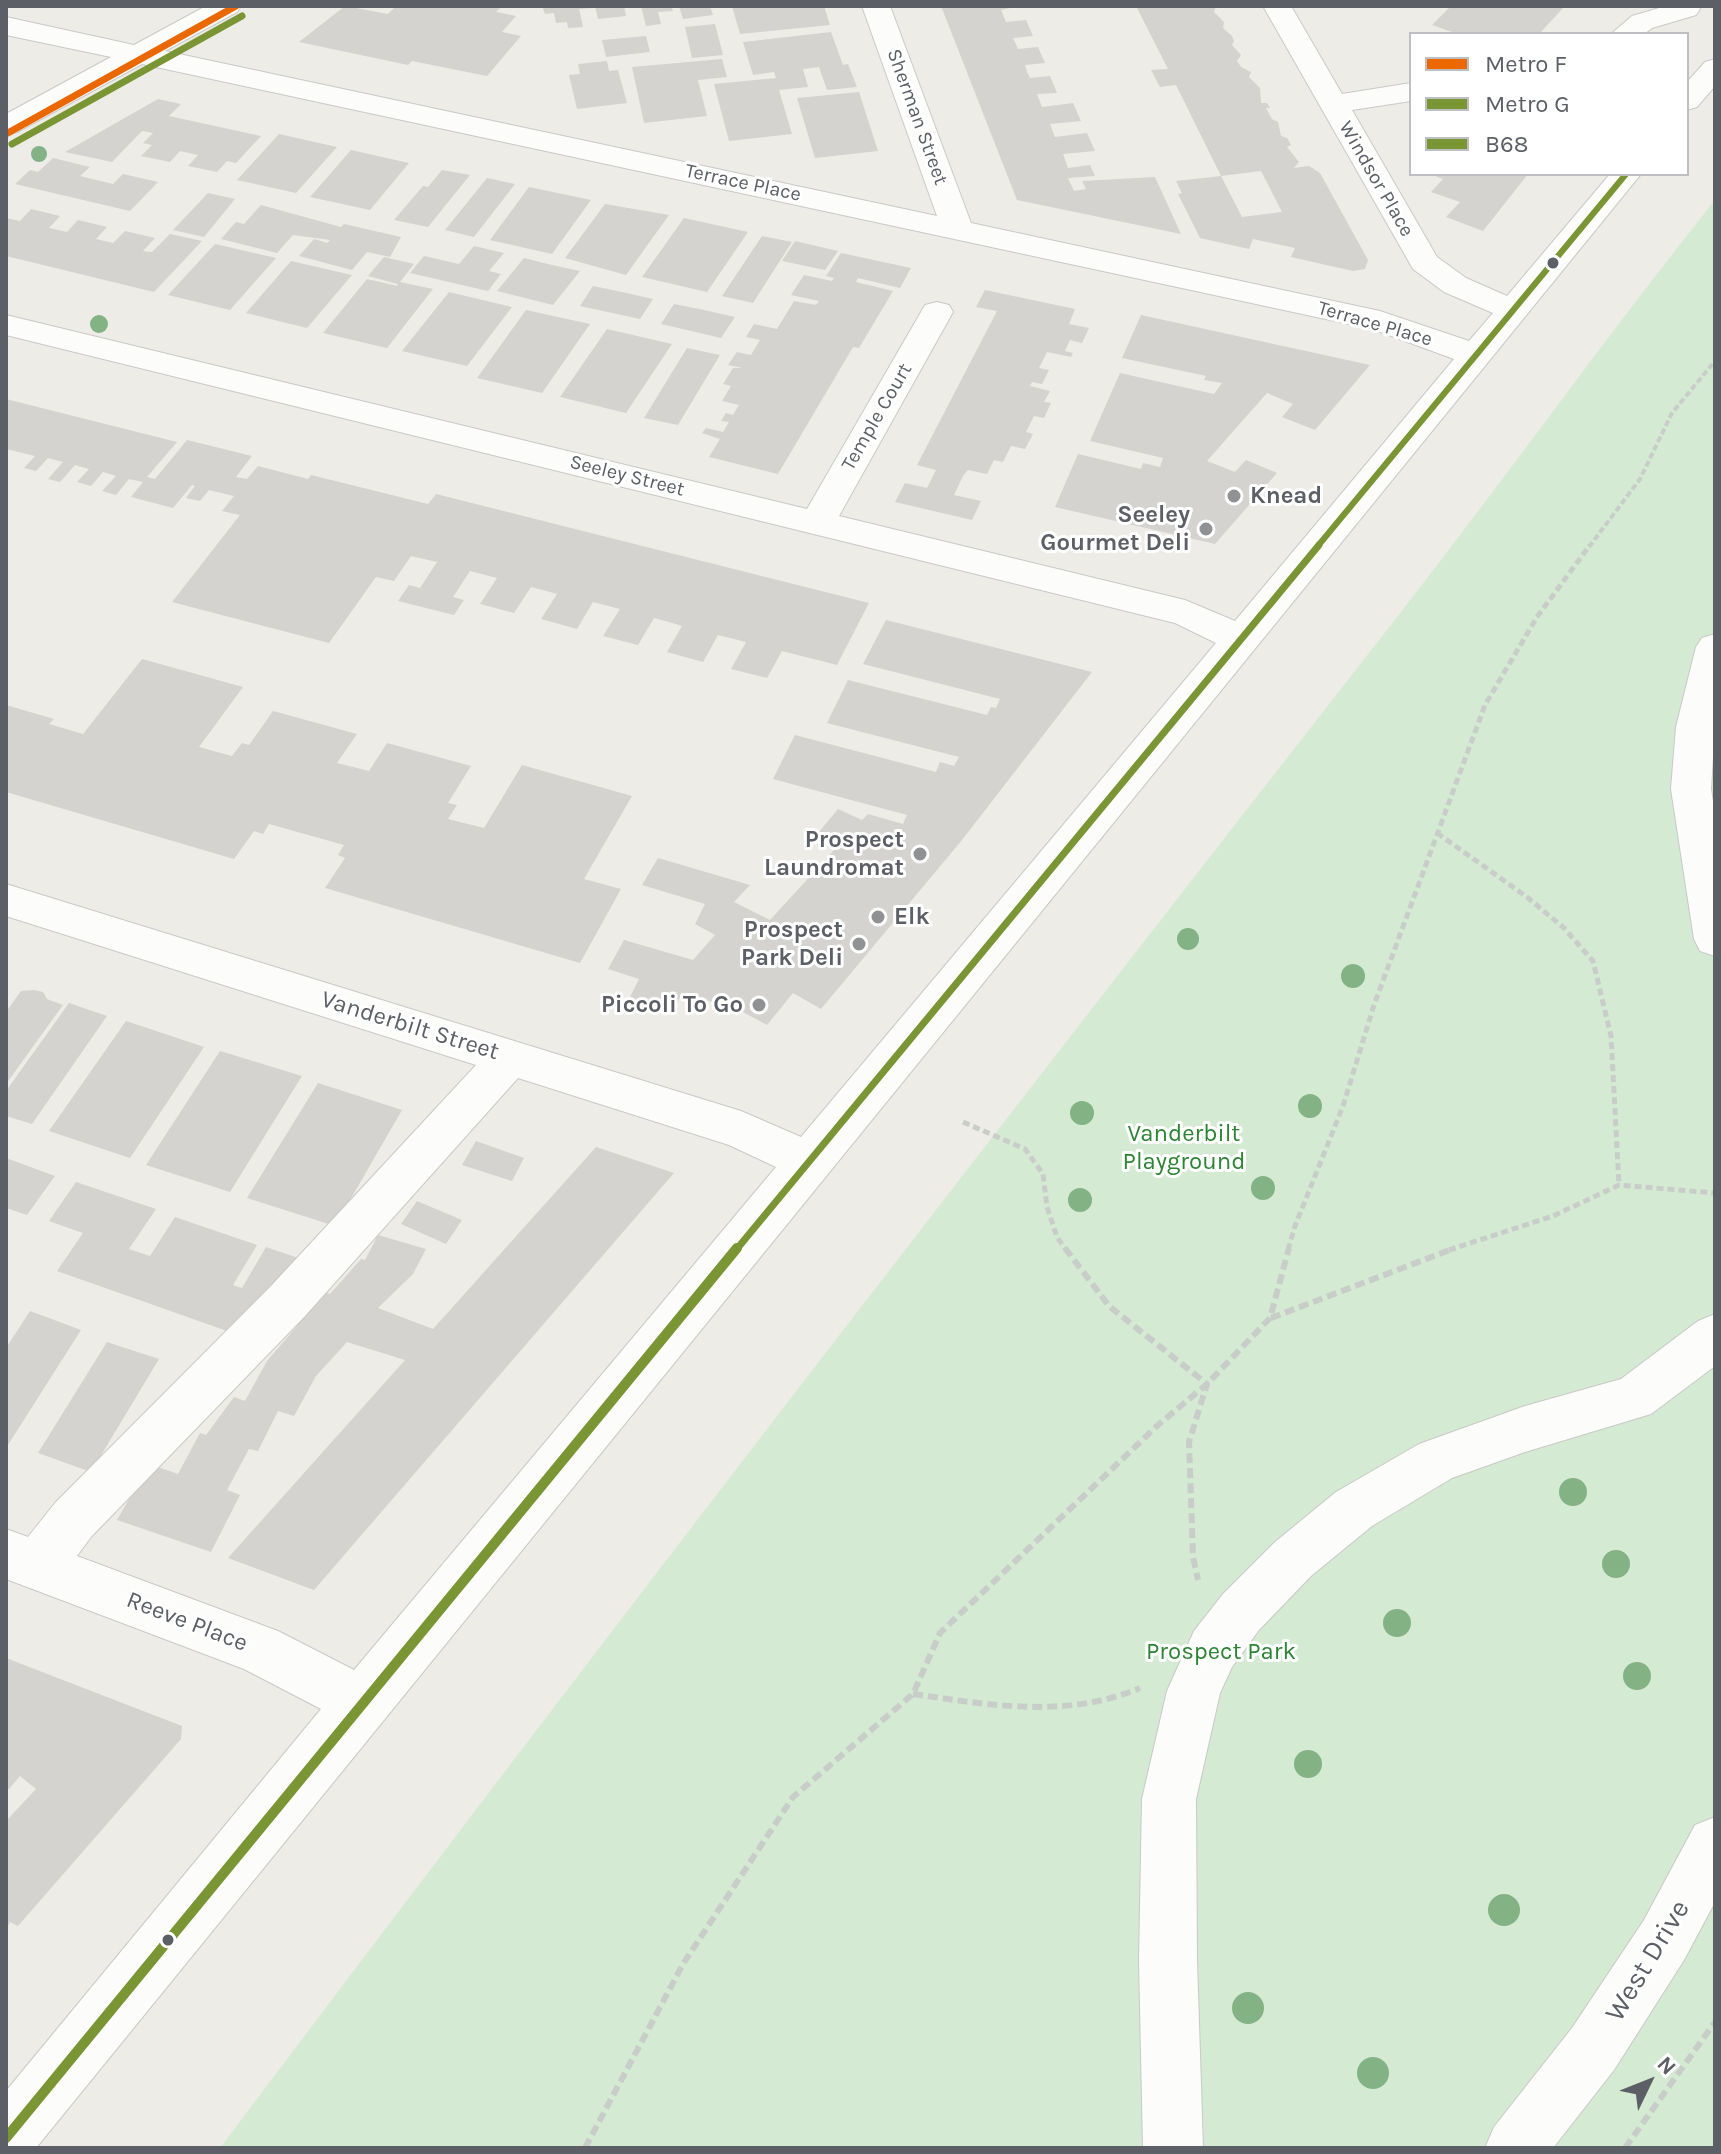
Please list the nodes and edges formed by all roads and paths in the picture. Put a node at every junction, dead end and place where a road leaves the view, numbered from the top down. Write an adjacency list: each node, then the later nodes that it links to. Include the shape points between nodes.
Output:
1 (227, 6): 8 (street)
2 (876, 6): 15 (street, Sherman Street)
3 (1277, 6): 12 (street, Windsor Place)
4 (1685, 7): 5 (street); 7 (street)
5 (1715, 19)
6 (6, 26): 8 (street, Terrace Place)
7 (1628, 32)
8 (139, 55): 13 (street); 15 (street, Terrace Place)
9 (1715, 68): 11 (street)
10 (1409, 92): 12 (street)
11 (1689, 99)
12 (1333, 104): 16 (street, Windsor Place, via 1424,262 1460,290)
13 (6, 126)
14 (1624, 176): 16 (street)
15 (957, 229): 19 (street, Terrace Place, via 1380,321)
16 (1514, 310): 19 (street)
17 (937, 312): 21 (street, Temple Court)
18 (6, 325): 21 (street, Seeley Street)
19 (1476, 355): 22 (street)
20 (1715, 361): 24 (path, via 1672,413 1640,479 1537,617 1485,705)
21 (817, 523): 22 (street, Seeley Street, via 1185,613)
22 (1244, 640): 29 (street)
23 (1715, 647): 26 (street, via 1695,727 1691,789)
24 (1437, 833): 30 (path, via 1527,897 1593,961 1611,1036); 32 (path, via 1343,1106 1295,1226)
25 (6, 900): 27 (street, Vanderbilt Street)
26 (1715, 939)
27 (510, 1057): 29 (street, Vanderbilt Street, via 741,1130); 35 (street, via 288,1301 73,1520)
28 (963, 1122): 34 (path, via 1025,1149 1043,1174 1057,1237 1088,1281 1109,1306)
29 (810, 1162): 39 (street)
30 (1619, 1185): 31 (path); 32 (path, via 1553,1216)
31 (1715, 1193)
32 (1270, 1318): 34 (path)
33 (1715, 1336): 36 (street, via 1634,1398 1437,1460 1354,1509 1293,1559)
34 (1207, 1384): 36 (path, via 1189,1442 1193,1557); 38 (path, via 940,1633)
35 (22, 1560): 39 (street, Reeve Place, via 259,1649)
36 (1213, 1649): 44 (street, via 1194,1691 1169,1799)
37 (1143, 1686): 38 (path, via 1115,1701 1020,1710)
38 (913, 1694): 43 (path, via 793,1797 683,1964)
39 (362, 1702): 42 (street)
40 (1715, 1845): 45 (street, West Drive, via 1664,1940 1601,2037)
41 (1715, 2022): 46 (path)
42 (6, 2138)
43 (585, 2148)
44 (1173, 2148)
45 (1515, 2148)
46 (1625, 2148)

